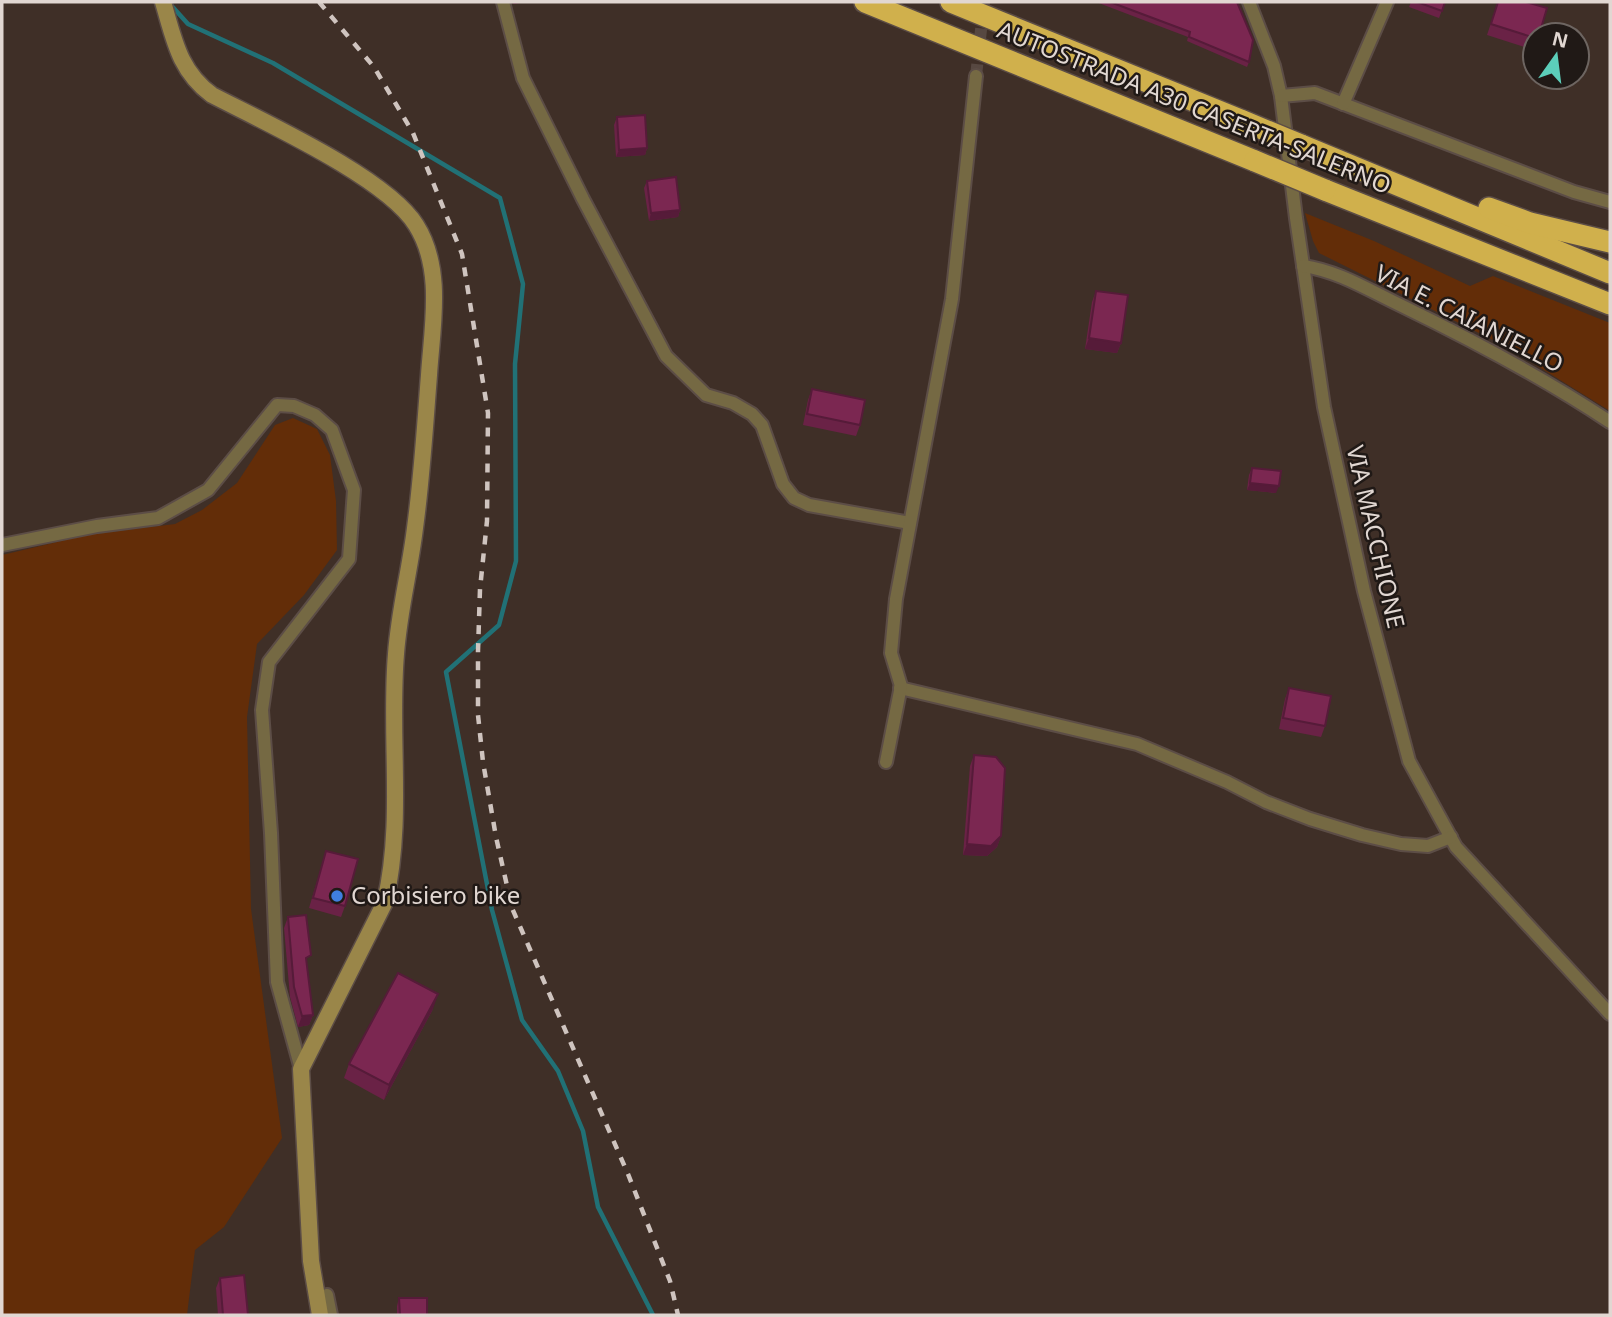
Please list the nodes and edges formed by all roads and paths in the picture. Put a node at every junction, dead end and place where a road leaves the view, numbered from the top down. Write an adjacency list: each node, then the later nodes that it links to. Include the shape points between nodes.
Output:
1 (163, 2): 23 (main road, via 178,52 191,76 212,95 387,194 416,224 432,260 434,292 422,471 396,654 392,871 385,901)
2 (503, 2): 17 (street, via 523,78 666,356 706,395 733,403 762,425 774,464 794,498 809,505)
3 (865, 2): 15 (highway, AUTOSTRADA A30 CASERTA-SALERNO, bridge)
4 (951, 2): 10 (highway, AUTOSTRADA A30 CASERTA-SALERNO, bridge)
5 (1249, 2): 8 (street, VIA MACCHIONE)
6 (1387, 2): 9 (street)
7 (976, 76): 17 (street, via 952,299)
8 (1281, 96): 9 (street, via 1315,93); 13 (street, VIA MACCHIONE)
9 (1343, 104): 11 (street)
10 (1301, 145): 12 (highway, via 1530,223); 14 (highway)
11 (1610, 202)
12 (1610, 242)
13 (1303, 265): 16 (street, VIA E. CAIANIELLO, via 1328,270 1447,328); 21 (street, VIA MACCHIONE, via 1324,407 1364,591 1409,761)
14 (1610, 273)
15 (1610, 304)
16 (1610, 422)
17 (910, 523): 19 (street, via 891,653)
18 (2, 545): 23 (street, via 159,518 208,490 277,405 316,415 332,430 354,490 349,559 269,662 262,710 277,982)
19 (900, 688): 20 (street); 21 (street, via 1137,744 1266,802 1362,835 1428,846)
20 (886, 762)
21 (1451, 837): 22 (street, VIA MACCHIONE)
22 (1610, 1014)
23 (301, 1069): 25 (main road, via 311,1261)
24 (327, 1295): 26 (street)
25 (320, 1315)
26 (331, 1315)

